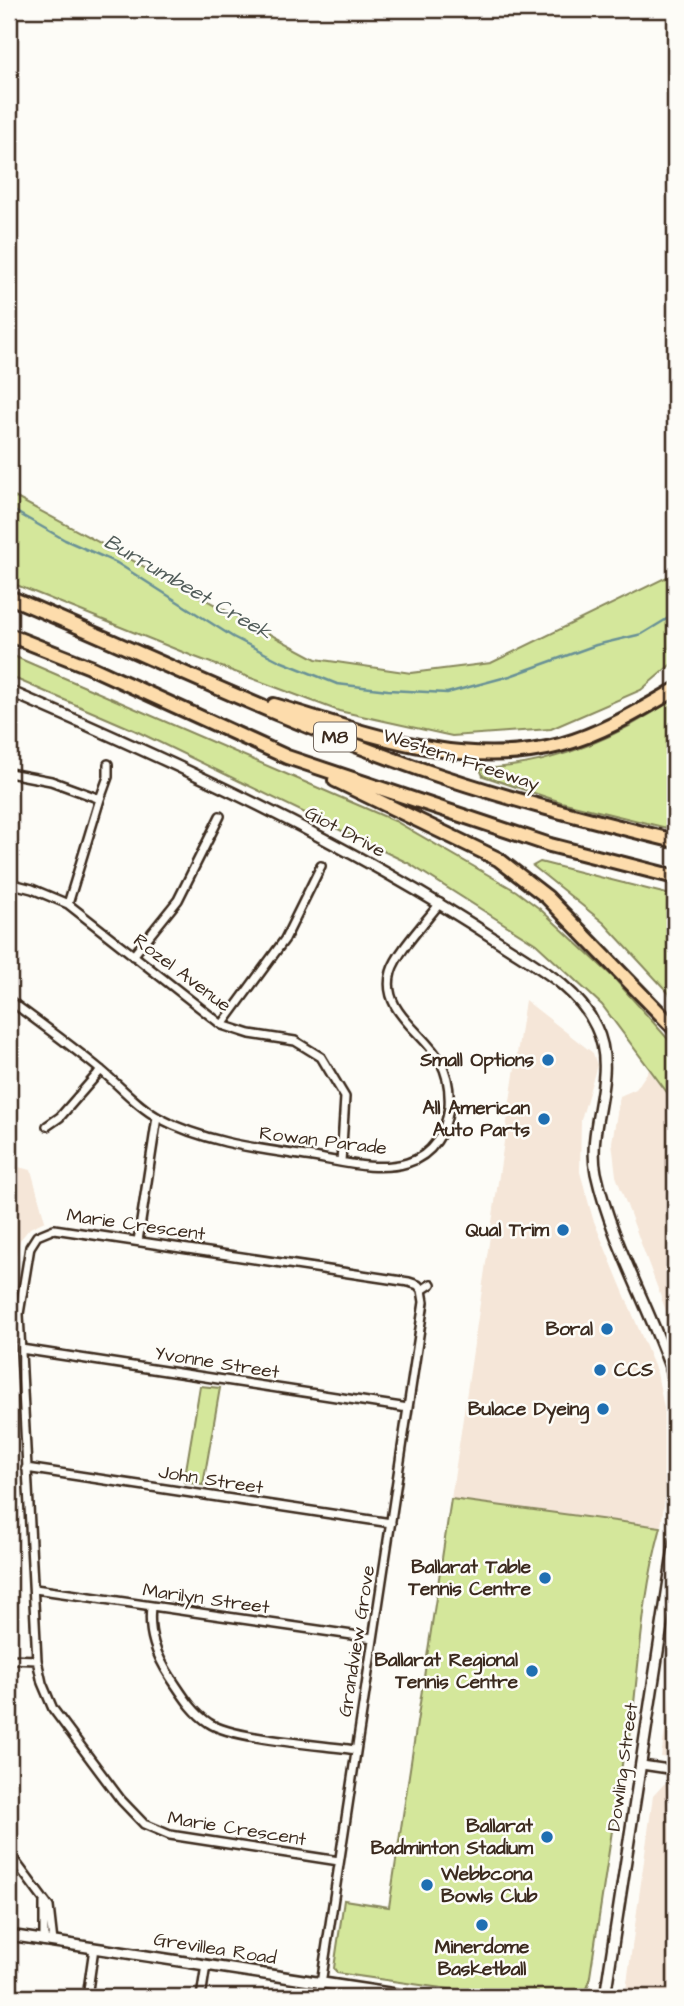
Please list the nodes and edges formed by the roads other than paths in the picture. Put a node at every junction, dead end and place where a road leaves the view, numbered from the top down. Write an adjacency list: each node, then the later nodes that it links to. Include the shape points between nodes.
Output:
1 (9, 597): 3 (highway, Western Freeway / M8)
2 (9, 635): 6 (highway, M8)
3 (217, 687): 4 (highway, via 412,745 510,754 560,745 605,729); 11 (highway, Western Freeway / M8, via 421,769 557,812)
4 (675, 690)
5 (9, 691): 15 (street, Giot Drive, via 252,802)
6 (287, 757): 13 (highway, M8, via 537,841); 20 (highway, via 498,859 547,897)
7 (108, 764): 9 (street)
8 (9, 773): 9 (street, via 51,781)
9 (100, 799): 16 (street)
10 (220, 816): 17 (street, via 178,900)
11 (675, 841)
12 (321, 866): 19 (street, via 285,939)
13 (675, 877)
14 (9, 883): 16 (street, Rozel Avenue)
15 (440, 903): 24 (street, Rowan Parade, via 391,972 390,995 399,1013 440,1060 449,1085 446,1124 436,1144 409,1162 391,1166); 31 (street, Giot Drive, via 567,988 597,1028 606,1069 594,1143 596,1171 608,1213)
16 (68, 904): 17 (street, Rozel Avenue)
17 (133, 956): 19 (street, Rozel Avenue)
18 (9, 1000): 21 (street, Rowan Parade)
19 (222, 1025): 24 (street, Rozel Avenue, via 295,1041 321,1057 345,1097)
20 (675, 1029)
21 (101, 1070): 22 (street, Rowan Parade); 23 (street)
22 (156, 1117): 24 (street, Rowan Parade, via 239,1146); 25 (street)
23 (47, 1126)
24 (341, 1162)
25 (138, 1241): 27 (street, Marie Crescent, via 409,1282); 29 (street, Marie Crescent, via 61,1230 40,1234 28,1251)
26 (431, 1283): 27 (street)
27 (422, 1290): 32 (street, Grandview Grove)
28 (9, 1312): 29 (street)
29 (19, 1314): 30 (street, Marie Crescent)
30 (21, 1349): 32 (street, Yvonne Street); 33 (street, Marie Crescent)
31 (675, 1381)
32 (408, 1408): 34 (street, Grandview Grove)
33 (26, 1468): 34 (street, John Street); 37 (street, Marie Crescent)
34 (391, 1523): 39 (street, Grandview Grove)
35 (675, 1541): 36 (street, Dowling Street)
36 (674, 1554): 43 (street, Dowling Street)
37 (35, 1589): 38 (street, Marilyn Street); 41 (street, Marie Crescent)
38 (151, 1607): 39 (street, Marilyn Street); 42 (street, via 156,1653 187,1701 209,1723 220,1730)
39 (373, 1638): 42 (street, Grandview Grove)
40 (9, 1659): 41 (street)
41 (37, 1660): 46 (street, Marie Crescent, via 53,1709 121,1800 152,1829)
42 (356, 1750): 46 (street, Grandview Grove)
43 (642, 1765): 44 (street); 56 (street, Dowling Street)
44 (675, 1770)
45 (9, 1853): 48 (street, via 42,1898)
46 (339, 1861): 51 (street, Grandview Grove)
47 (9, 1935): 48 (street, Grevillea Road)
48 (49, 1942): 49 (street, Grevillea Road)
49 (94, 1948): 50 (street, Grevillea Road); 52 (street)
50 (206, 1965): 51 (street, Grevillea Road); 53 (street)
51 (320, 1983): 54 (street, Grandview Grove); 55 (street, Grevillea Road)
52 (87, 1997)
53 (201, 1997)
54 (319, 1997)
55 (415, 1997)
56 (605, 1997)

